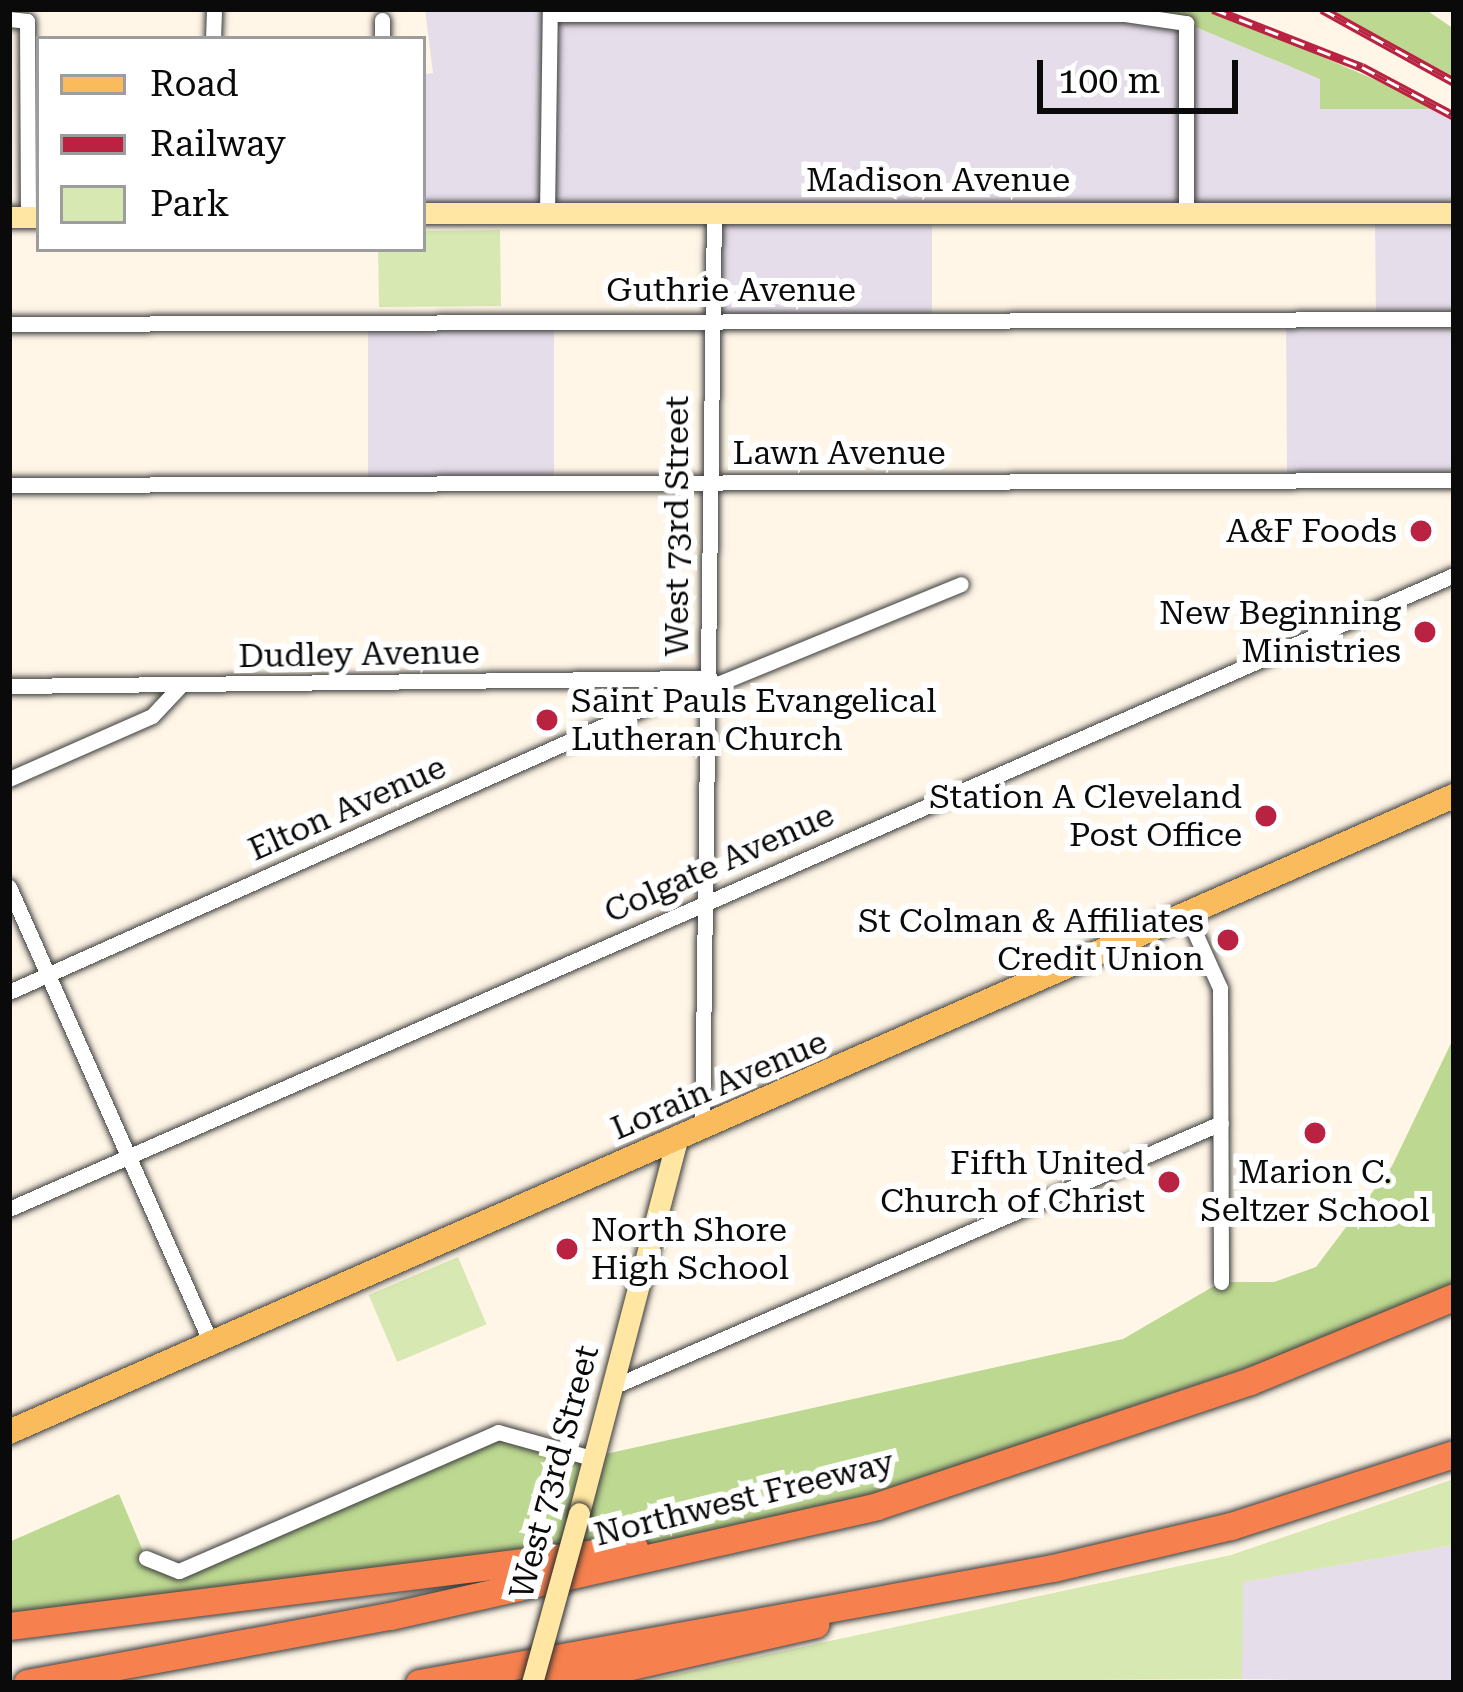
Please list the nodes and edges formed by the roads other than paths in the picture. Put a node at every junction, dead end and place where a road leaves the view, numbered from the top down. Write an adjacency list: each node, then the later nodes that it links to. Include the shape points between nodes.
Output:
1 (550, 11): 6 (street); 8 (street, via 1125,14 1186,23)
2 (18, 20): 10 (street)
3 (382, 20): 4 (street)
4 (382, 36)
5 (426, 213): 6 (street, Madison Avenue)
6 (547, 213): 7 (street, Madison Avenue)
7 (714, 213): 8 (street, Madison Avenue); 11 (street, West 73rd Street)
8 (1186, 213): 9 (street, Madison Avenue)
9 (1454, 213)
10 (25, 217)
11 (711, 320): 12 (street, Guthrie Avenue); 13 (street, Guthrie Avenue); 15 (street, West 73rd Street)
12 (1454, 320)
13 (9, 324)
14 (1454, 480): 15 (street, Lawn Avenue)
15 (710, 484): 16 (street, Lawn Avenue); 19 (street, West 73rd Street)
16 (9, 485)
17 (1454, 575): 25 (street, Colgate Avenue)
18 (961, 584): 19 (street, Elton Avenue)
19 (710, 683): 21 (street, Dudley Avenue); 25 (street, West 73rd Street); 27 (street, Elton Avenue)
20 (9, 686): 21 (street, Dudley Avenue)
21 (180, 686): 22 (street, via 152,716)
22 (9, 779)
23 (1454, 796): 26 (main road, Lorain Avenue)
24 (9, 887): 27 (street)
25 (707, 901): 30 (street, West 73rd Street); 32 (street, Colgate Avenue)
26 (1187, 915): 29 (street, via 1220,988); 30 (main road, Lorain Avenue)
27 (49, 974): 28 (street, Elton Avenue); 32 (street)
28 (9, 992)
29 (1221, 1123): 34 (street); 37 (street)
30 (702, 1127): 31 (main road, Lorain Avenue)
31 (677, 1139): 36 (main road, Lorain Avenue); 37 (street, West 73rd Street)
32 (129, 1156): 33 (street, Colgate Avenue); 36 (street)
33 (9, 1209)
34 (1221, 1282)
35 (1454, 1298): 41 (highway, Northwest Freeway, via 1017,1463)
36 (212, 1345): 38 (main road, Lorain Avenue)
37 (610, 1388): 39 (street, West 73rd Street)
38 (9, 1432)
39 (592, 1457): 42 (street, via 498,1432 179,1571); 47 (street, West 73rd Street, bridge)
40 (1446, 1458): 43 (highway, via 1231,1526)
41 (746, 1538): 44 (highway); 45 (highway, Northwest Freeway)
42 (146, 1558)
43 (972, 1582): 46 (highway); 48 (highway)
44 (9, 1626)
45 (27, 1683)
46 (419, 1683)
47 (532, 1683)
48 (556, 1683)

